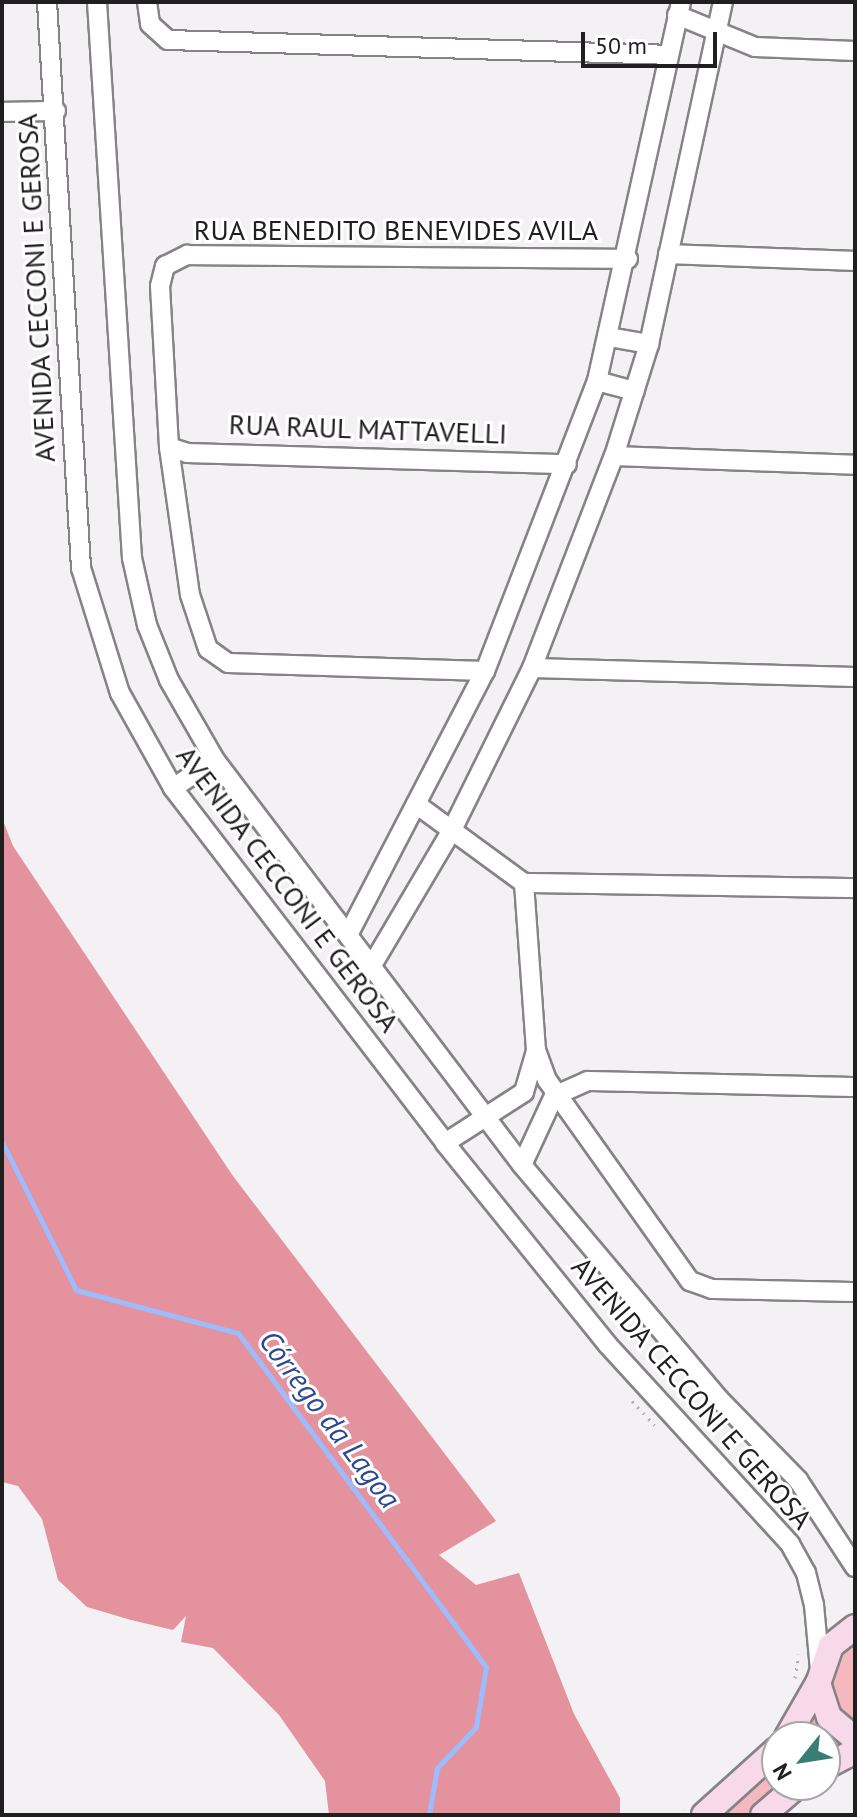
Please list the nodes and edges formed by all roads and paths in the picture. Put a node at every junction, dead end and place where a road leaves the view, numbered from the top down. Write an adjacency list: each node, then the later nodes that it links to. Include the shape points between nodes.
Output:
1 (47, 2): 9 (street, AVENIDA CECCONI E GEROSA)
2 (97, 2): 25 (street, AVENIDA CECCONI E GEROSA, via 132,558 147,625 169,680)
3 (147, 2): 8 (street, via 150,24 168,40)
4 (723, 2): 6 (street)
5 (679, 8): 6 (street); 8 (street)
6 (715, 30): 7 (street, via 755,47); 11 (street)
7 (855, 51)
8 (667, 55): 12 (street)
9 (56, 111): 10 (street); 26 (street, AVENIDA CECCONI E GEROSA, via 81,568 120,693)
10 (2, 112)
11 (668, 254): 13 (street); 15 (street)
12 (628, 259): 14 (street); 18 (street, RUA BENEDITO BENEVIDES AVILA, via 187,255 165,266 160,286)
13 (855, 261)
14 (609, 337): 15 (street); 16 (street)
15 (649, 344): 17 (street)
16 (597, 381): 17 (street); 20 (street)
17 (635, 391): 19 (street)
18 (169, 447): 20 (street, RUA RAUL MATTAVELLI, via 187,453); 23 (street, via 190,595 208,649 228,663)
19 (614, 456): 21 (street); 22 (street)
20 (567, 464): 23 (street)
21 (855, 465)
22 (532, 668): 24 (street); 28 (street)
23 (485, 671): 27 (street)
24 (855, 677)
25 (215, 760): 26 (street); 31 (street, AVENIDA CECCONI E GEROSA)
26 (173, 788): 37 (street, AVENIDA CECCONI E GEROSA)
27 (416, 804): 28 (street); 31 (street)
28 (452, 830): 29 (street); 32 (street)
29 (524, 883): 30 (street); 33 (street)
30 (855, 888)
31 (348, 935): 32 (street, AVENIDA CECCONI E GEROSA)
32 (371, 967): 36 (street, AVENIDA CECCONI E GEROSA)
33 (536, 1050): 35 (street); 36 (street, via 524,1092)
34 (855, 1087): 35 (street, via 588,1081)
35 (554, 1096): 38 (street); 39 (street, via 690,1281 712,1289)
36 (486, 1117): 37 (street); 38 (street, AVENIDA CECCONI E GEROSA)
37 (445, 1143): 42 (street, AVENIDA CECCONI E GEROSA, via 607,1344 790,1544 806,1573 814,1605)
38 (522, 1165): 40 (street, AVENIDA CECCONI E GEROSA, via 720,1400 798,1480)
39 (855, 1292)
40 (855, 1567)
41 (855, 1627): 42 (main road, via 831,1646)
42 (819, 1676): 43 (main road); 44 (main road, via 829,1717)
43 (795, 1721)
44 (855, 1739)
45 (761, 1763): 47 (main road)
46 (779, 1801): 48 (main road)
47 (704, 1815)
48 (763, 1815)

